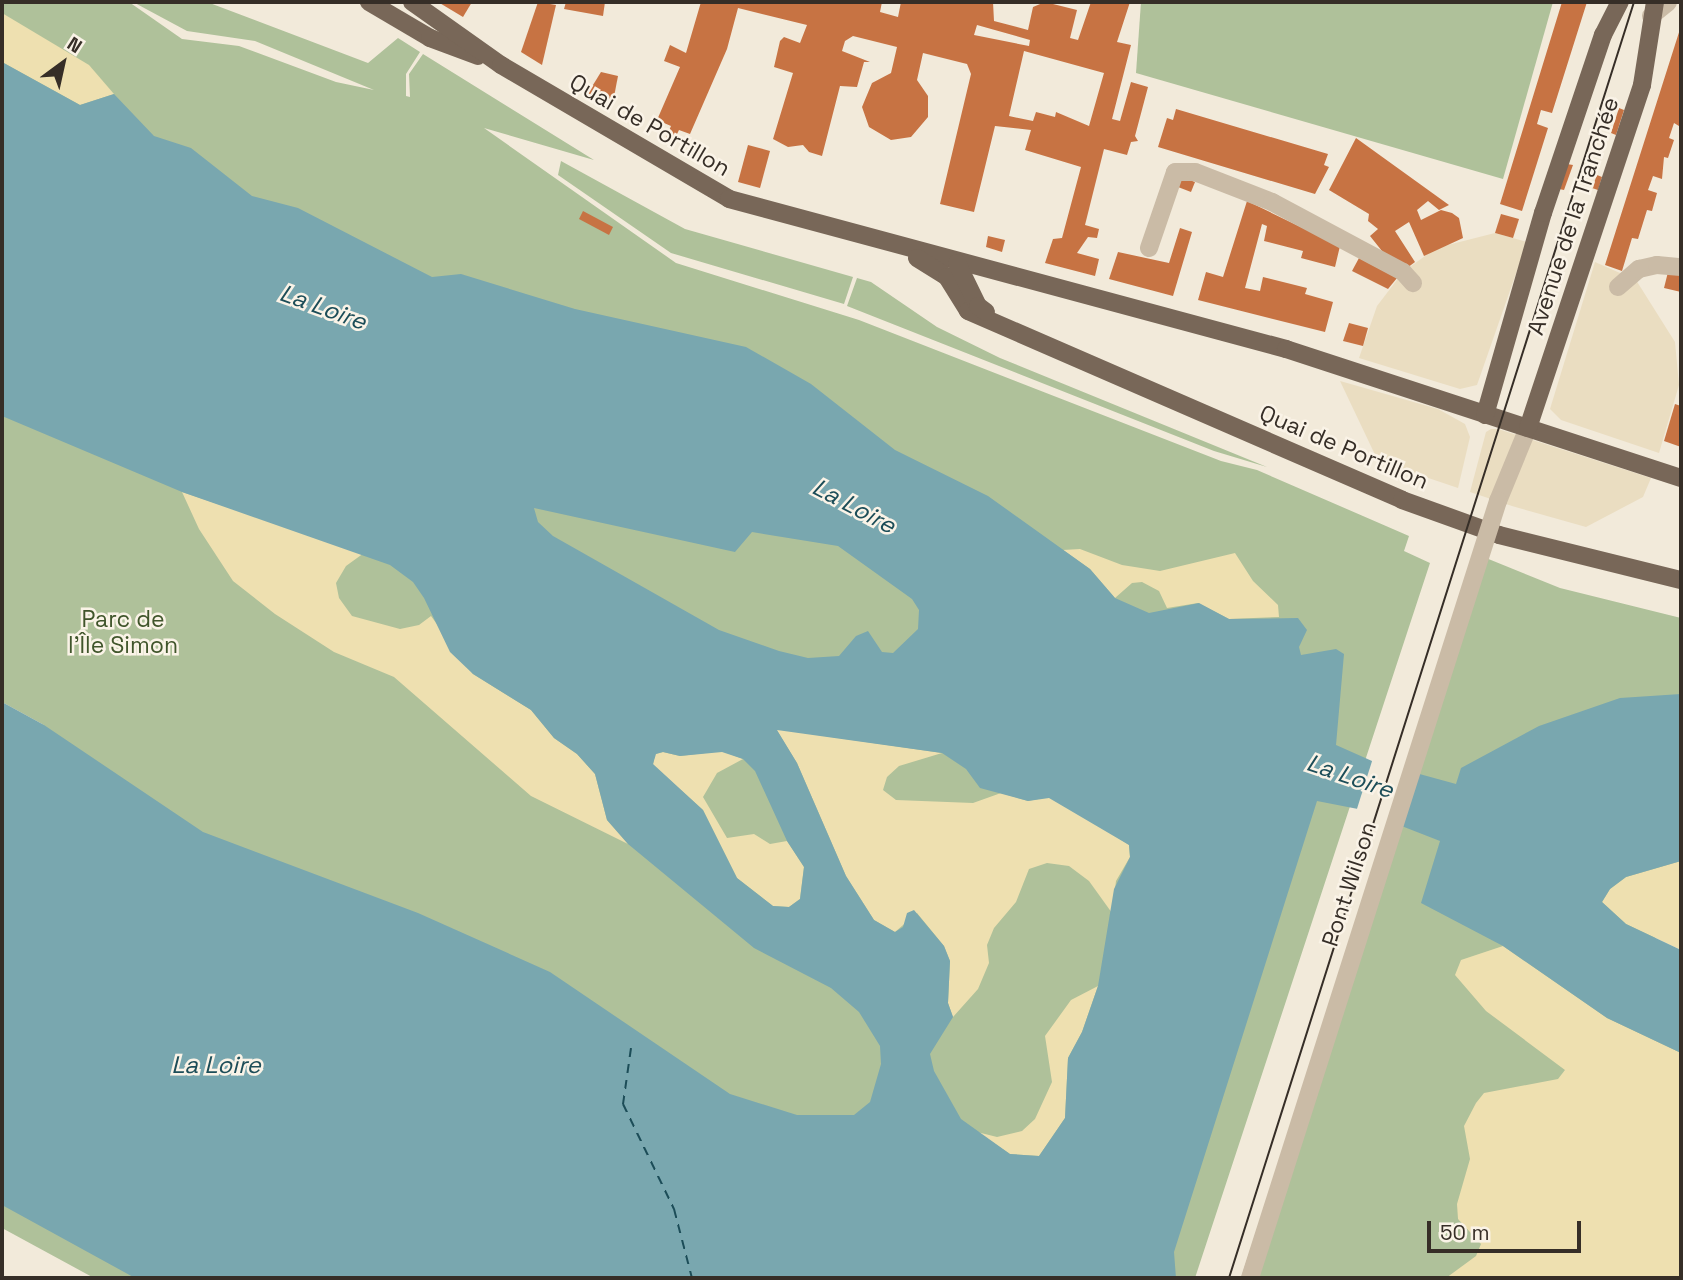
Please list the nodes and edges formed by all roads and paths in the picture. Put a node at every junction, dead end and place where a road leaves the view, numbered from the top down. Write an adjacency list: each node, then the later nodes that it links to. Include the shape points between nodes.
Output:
1 (369, 2): 6 (main road, Quai de Portillon, via 430,38)
2 (412, 2): 6 (main road, Quai de Portillon)
3 (1668, 2): 5 (street, Avenue de la Tranchée)
4 (1617, 4): 14 (main road, Avenue de la Tranchée, via 1548,201)
5 (1653, 9): 15 (main road, Avenue de la Tranchée, via 1642,85)
6 (501, 65): 7 (main road, Quai de Portillon, via 710,191)
7 (902, 248): 9 (main road, Quai de Portillon); 13 (main road, Quai de Portillon, via 947,277 968,311)
8 (1149, 248): 11 (street, via 1175,172 1195,172 1272,202 1403,272)
9 (957, 262): 13 (main road, Quai de Portillon, via 978,306); 14 (main road, Quai de Portillon, via 1286,349)
10 (1681, 267): 12 (street, via 1657,264 1639,269)
11 (1413, 283)
12 (1618, 287)
13 (1000, 323): 17 (main road, Quai de Portillon, via 1433,512 1499,535)
14 (1485, 415): 15 (main road, Quai de Portillon)
15 (1528, 428): 16 (main road, Quai de Portillon); 18 (street, Pont Wilson, bridge, via 1499,501)
16 (1681, 478)
17 (1681, 580)
18 (1250, 1278)

